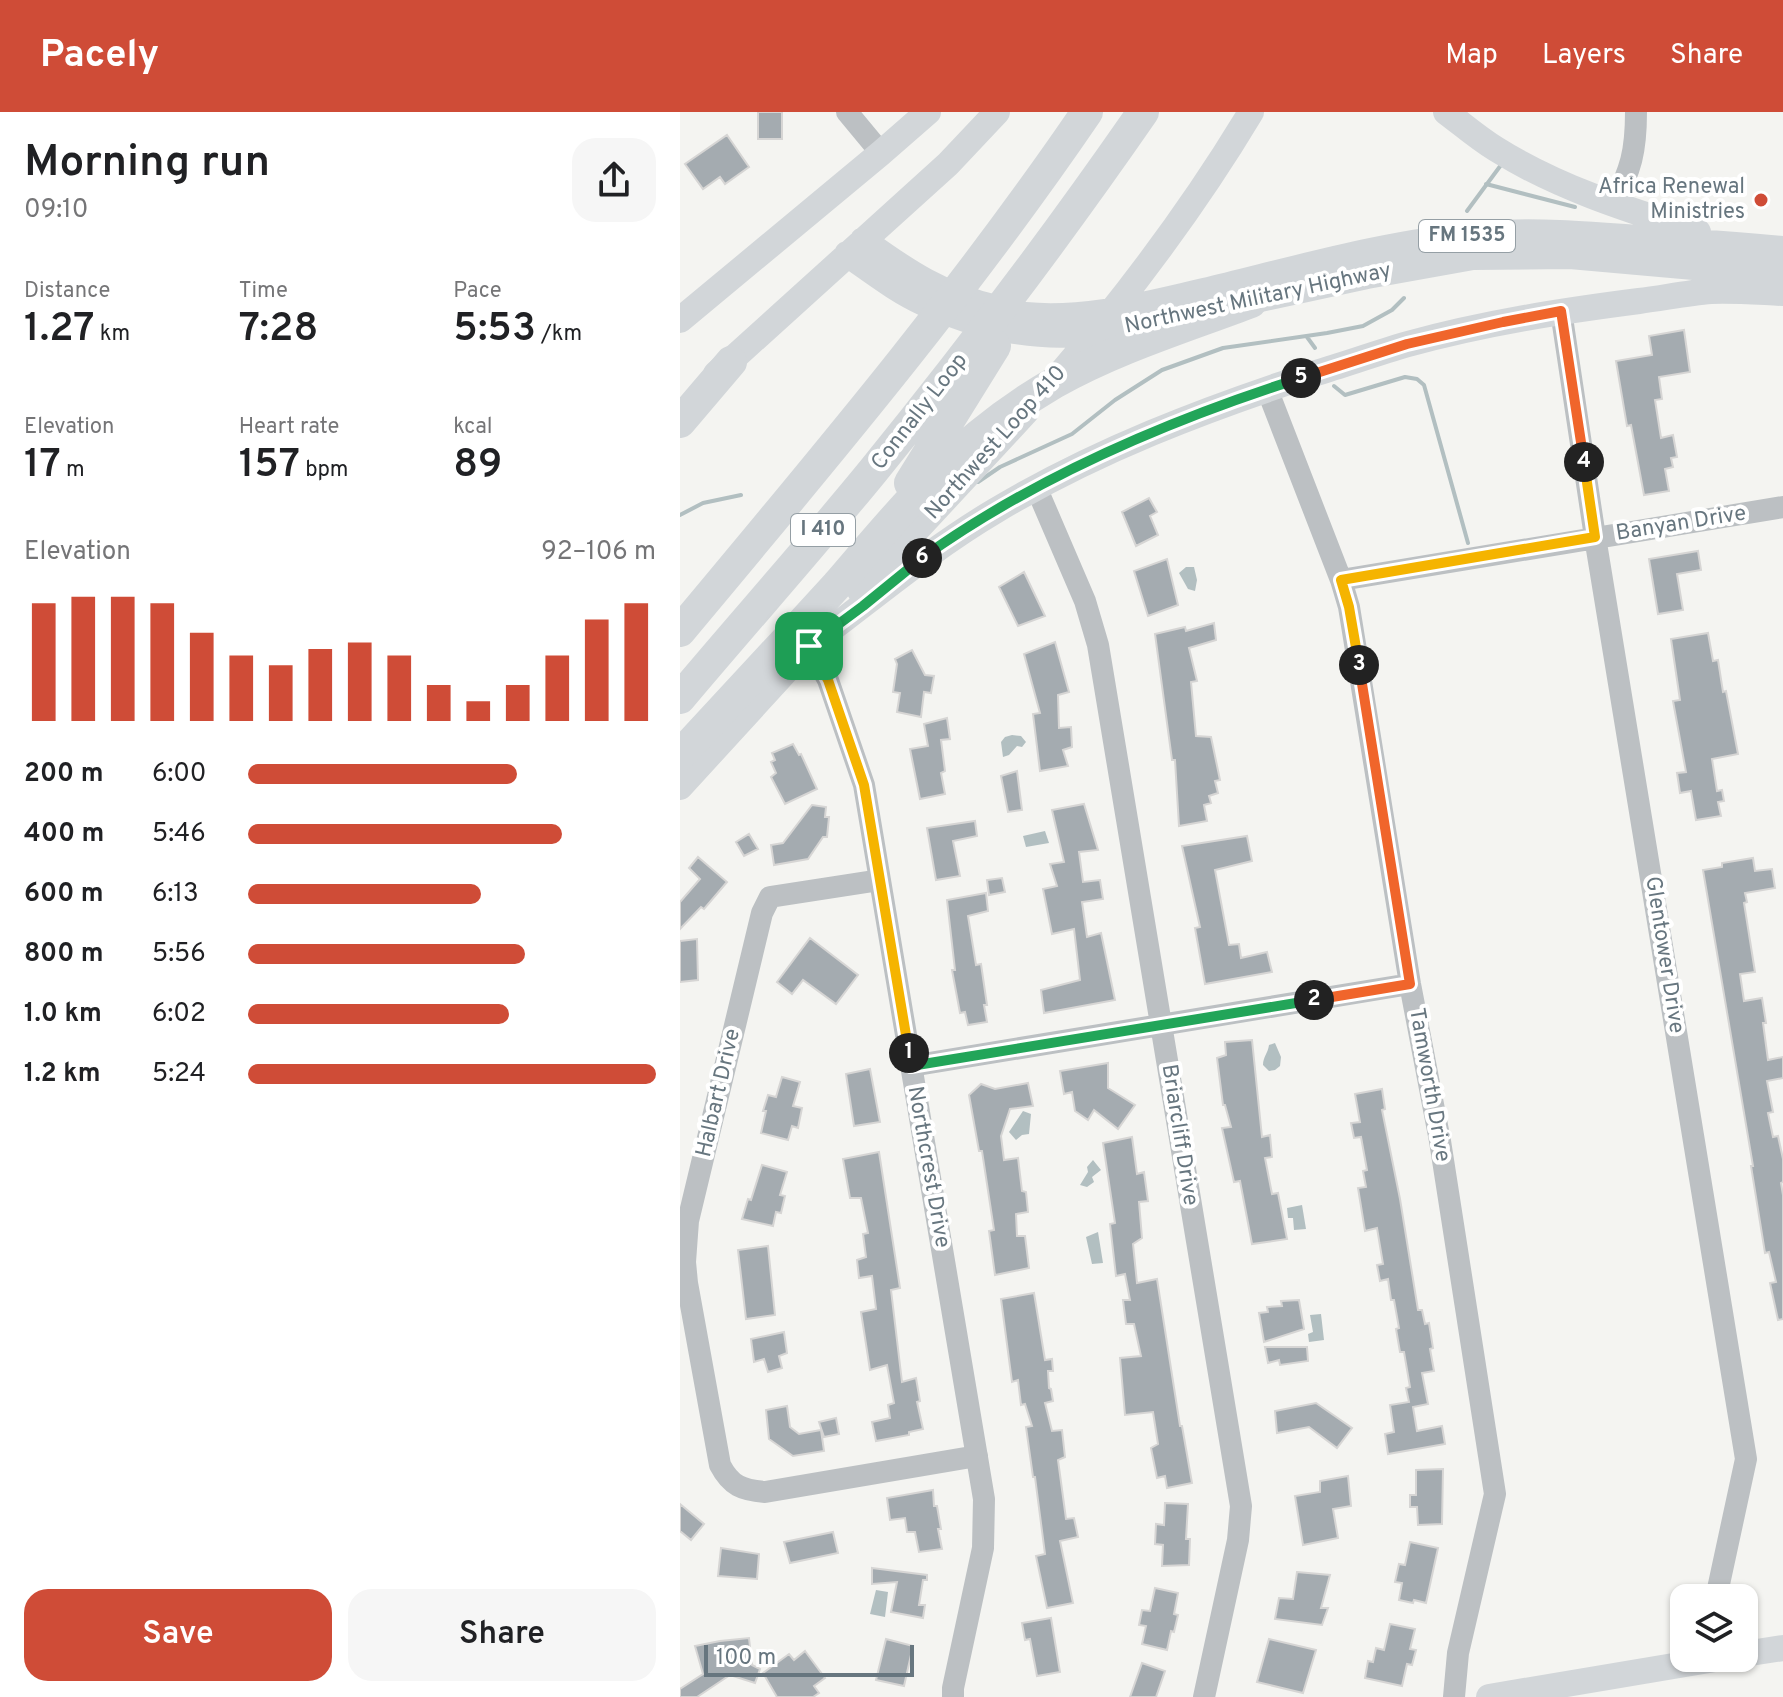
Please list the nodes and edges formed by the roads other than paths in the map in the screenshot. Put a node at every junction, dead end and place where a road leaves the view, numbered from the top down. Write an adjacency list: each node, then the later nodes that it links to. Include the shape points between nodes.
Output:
1 (847, 112): 11 (street)
2 (928, 112): 11 (main road)
3 (997, 112): 15 (main road)
4 (1087, 112): 31 (highway, Connally Loop / I 410, via 938,317)
5 (1143, 112): 12 (highway, Connally Loop / I 410)
6 (1251, 112): 10 (main road, Northwest Loop 410)
7 (1259, 112): 10 (main road)
8 (1446, 112): 13 (main road, via 1506,155)
9 (1636, 112): 13 (street, via 1629,171)
10 (1229, 149): 32 (main road, Northwest Loop 410, via 1078,353)
11 (881, 153): 22 (main road)
12 (1094, 181): 32 (highway); 33 (highway, Connally Loop / I 410, via 881,461)
13 (1613, 205): 14 (main road)
14 (1744, 246): 16 (main road, Northwest Military Highway / FM 1535); 17 (main road, Northwest Military Highway / FM 1535, via 1552,232 1482,234 1401,244 1091,314 1024,315 979,304)
15 (855, 247): 17 (main road, Northwest Military Highway / FM 1535); 23 (main road)
16 (1783, 249)
17 (884, 267): 20 (main road, Northwest Military Highway / FM 1535, via 922,302 1018,332 1095,333)
18 (1783, 275): 20 (main road, Northwest Military Highway / FM 1535, via 1570,256 1473,257)
19 (1783, 293): 21 (main road, via 1711,291)
20 (1251, 302): 32 (highway, via 1115,354 1012,411 936,474 901,511)
21 (1561, 311): 24 (main road, via 1407,344); 29 (street, Glentower Drive)
22 (680, 320)
23 (731, 362): 25 (main road); 26 (highway)
24 (1267, 389): 27 (main road, via 1150,433); 30 (street, Tamworth Drive)
25 (680, 405)
26 (680, 422)
27 (1036, 487): 32 (main road, via 946,541); 38 (street, Briarcliff Drive, via 1098,645)
28 (1783, 507): 29 (street, Banyan Drive)
29 (1595, 537): 30 (street, Banyan Drive); 41 (street, Glentower Drive, via 1746,1459)
30 (1341, 580): 37 (street, Tamworth Drive)
31 (680, 631)
32 (796, 645): 34 (highway); 35 (main road, Northwest Loop 410); 36 (street, Northcrest Drive, via 828,680 864,785)
33 (680, 698)
34 (680, 755)
35 (680, 787)
36 (880, 880): 39 (street, Northcrest Drive); 40 (street, Halbart Drive, via 770,897 762,913 688,1221 687,1283 720,1465 739,1487 765,1492)
37 (1410, 984): 38 (street); 47 (street, Tamworth Drive, via 1495,1494 1458,1653)
38 (1161, 1023): 39 (street); 46 (street, Briarcliff Drive, via 1241,1506)
39 (911, 1066): 40 (street, Northcrest Drive)
40 (977, 1456): 45 (street, Northcrest Drive, via 984,1499 983,1548)
41 (1719, 1584)
42 (1783, 1648): 43 (main road)
43 (1758, 1652)
44 (1670, 1666): 48 (main road)
45 (953, 1697)
46 (1204, 1697)
47 (1454, 1697)
48 (1489, 1697)

